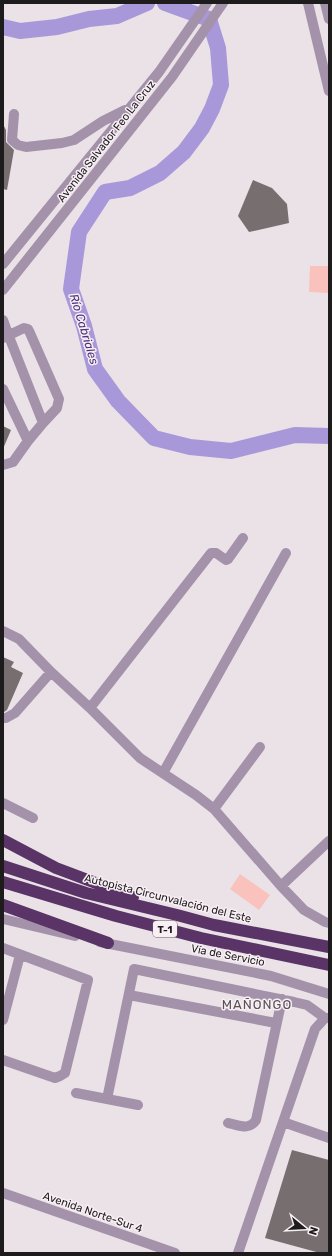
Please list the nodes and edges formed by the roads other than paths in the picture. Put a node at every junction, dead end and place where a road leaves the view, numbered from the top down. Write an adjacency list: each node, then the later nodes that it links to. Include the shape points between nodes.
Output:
1 (223, 3): 10 (street, Avenida Salvador Feo La Cruz, via 172,77)
2 (308, 3): 6 (street)
3 (325, 3): 5 (street)
4 (206, 4): 7 (street, Avenida Salvador Feo La Cruz)
5 (329, 19)
6 (329, 91)
7 (129, 108): 8 (street, via 74,140 26,147 12,140); 9 (street, Avenida Salvador Feo La Cruz)
8 (14, 114)
9 (3, 264)
10 (3, 290)
11 (3, 320): 12 (street)
12 (6, 336): 14 (street); 14 (street, via 24,328 28,329 59,399 56,408)
13 (3, 389): 15 (street)
14 (43, 423): 15 (street)
15 (28, 441): 16 (street, via 13,462)
16 (3, 465)
17 (243, 538): 21 (street, via 226,560 216,553 211,553)
18 (286, 553): 24 (street)
19 (3, 631): 20 (street, via 19,639)
20 (51, 672): 21 (street); 22 (street, via 15,713)
21 (90, 708): 24 (street, via 140,758)
22 (3, 718)
23 (260, 747): 26 (street)
24 (163, 773): 26 (street)
25 (3, 803): 27 (street)
26 (214, 809): 32 (street)
27 (33, 818)
28 (3, 840): 34 (highway, via 56,868)
29 (329, 841): 32 (street)
30 (3, 866): 34 (highway, Autopista Circunvalación del Este / T-1, via 86,892)
31 (3, 882): 41 (highway, T-1, via 201,938)
32 (280, 886): 36 (street, via 304,910)
33 (3, 905): 37 (highway)
34 (177, 914): 38 (highway, Autopista Circunvalación del Este / T-1, via 214,926)
35 (3, 919): 37 (street, Vía de Servicio)
36 (329, 923)
37 (108, 943): 42 (street, Vía de Servicio, via 271,976)
38 (329, 947)
39 (3, 948): 40 (street)
40 (20, 955): 46 (street); 48 (street, via 88,980 64,1072 60,1076 55,1078)
41 (329, 965)
42 (329, 994)
43 (129, 995): 44 (street, via 134,969); 47 (street); 50 (street)
44 (282, 999): 45 (street, via 307,1005); 47 (street)
45 (327, 1018): 52 (street, via 315,1028)
46 (3, 1020)
47 (276, 1024): 53 (street, via 256,1120 248,1127)
48 (3, 1060)
49 (76, 1093): 50 (street)
50 (107, 1099): 51 (street)
51 (138, 1105)
52 (283, 1122): 54 (street); 58 (street)
53 (228, 1123)
54 (329, 1138)
55 (3, 1193): 56 (street, Avenida Norte-Sur 4)
56 (161, 1251): 57 (street, Avenida Norte-Sur 4)
57 (175, 1253)
58 (238, 1253)

